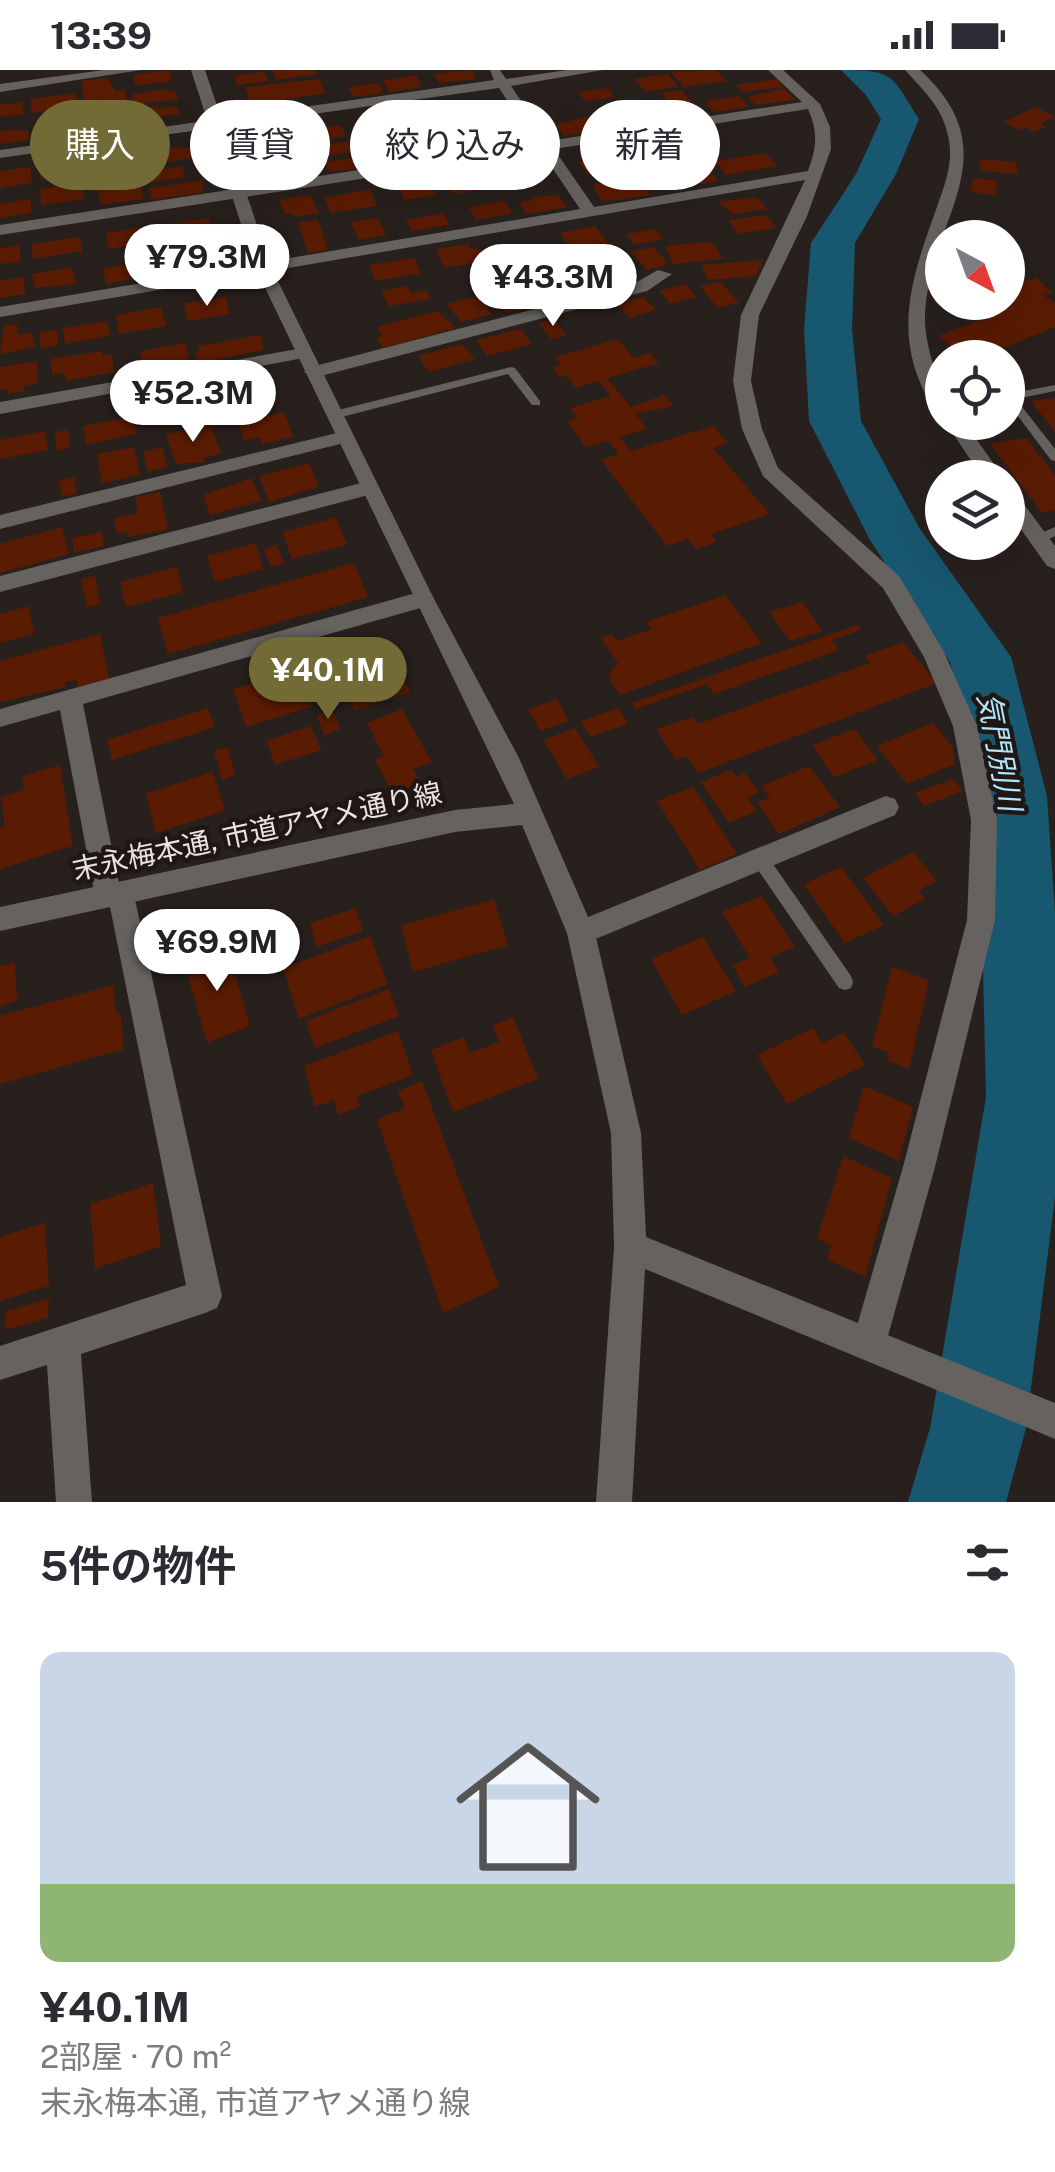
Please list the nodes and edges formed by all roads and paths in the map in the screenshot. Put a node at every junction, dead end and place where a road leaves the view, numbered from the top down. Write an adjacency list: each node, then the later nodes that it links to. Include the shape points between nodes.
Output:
1 (134, 70): 7 (street)
2 (198, 70): 8 (street)
3 (596, 70): 6 (street)
4 (775, 70): 11 (street)
5 (912, 70): 26 (street, via 942,99 958,166 914,307 914,345)
6 (498, 77): 9 (street); 10 (street)
7 (0, 88)
8 (208, 100)
9 (513, 100)
10 (330, 104)
11 (813, 104): 13 (street); 16 (street, via 824,149)
12 (190, 127): 14 (street)
13 (560, 144)
14 (0, 154)
15 (560, 169): 20 (street)
16 (816, 174): 20 (street); 52 (street, via 750,315 742,382 752,429 770,471 890,582 935,656 965,726 984,820 981,920 919,1167)
17 (350, 176): 19 (street)
18 (236, 190): 19 (street)
19 (237, 193): 21 (street); 22 (street)
20 (590, 213): 22 (street)
21 (0, 230)
22 (262, 267): 24 (street); 25 (street)
23 (664, 274): 27 (street, via 641,287)
24 (0, 312)
25 (304, 353): 27 (street); 30 (street)
26 (925, 369)
27 (313, 372): 31 (street)
28 (1055, 388): 33 (lane, via 1009,397)
29 (536, 404): 31 (lane, via 511,370)
30 (0, 408)
31 (334, 415): 32 (street)
32 (345, 437): 34 (street); 36 (street)
33 (1055, 457)
34 (369, 488): 39 (street); 40 (street)
35 (1025, 515): 37 (street)
36 (0, 522)
37 (1046, 536): 38 (street)
38 (1055, 561)
39 (0, 584)
40 (423, 599): 41 (street); 44 (street)
41 (70, 698): 42 (street); 46 (street)
42 (0, 718)
43 (886, 808): 45 (street)
44 (530, 813): 46 (street, 末永梅本通, 市道アヤメ通り線, via 455,821); 48 (street)
45 (760, 860): 48 (street); 49 (lane)
46 (114, 896): 47 (street, 末永梅本通, 市道アヤメ通り線); 51 (street, via 205,1296)
47 (0, 918)
48 (581, 933): 50 (street, via 626,1133)
49 (845, 982)
50 (630, 1248): 52 (street); 56 (street)
51 (63, 1341): 53 (street); 55 (street)
52 (883, 1348): 54 (street)
53 (0, 1363)
54 (1055, 1421)
55 (74, 1502)
56 (614, 1502)

